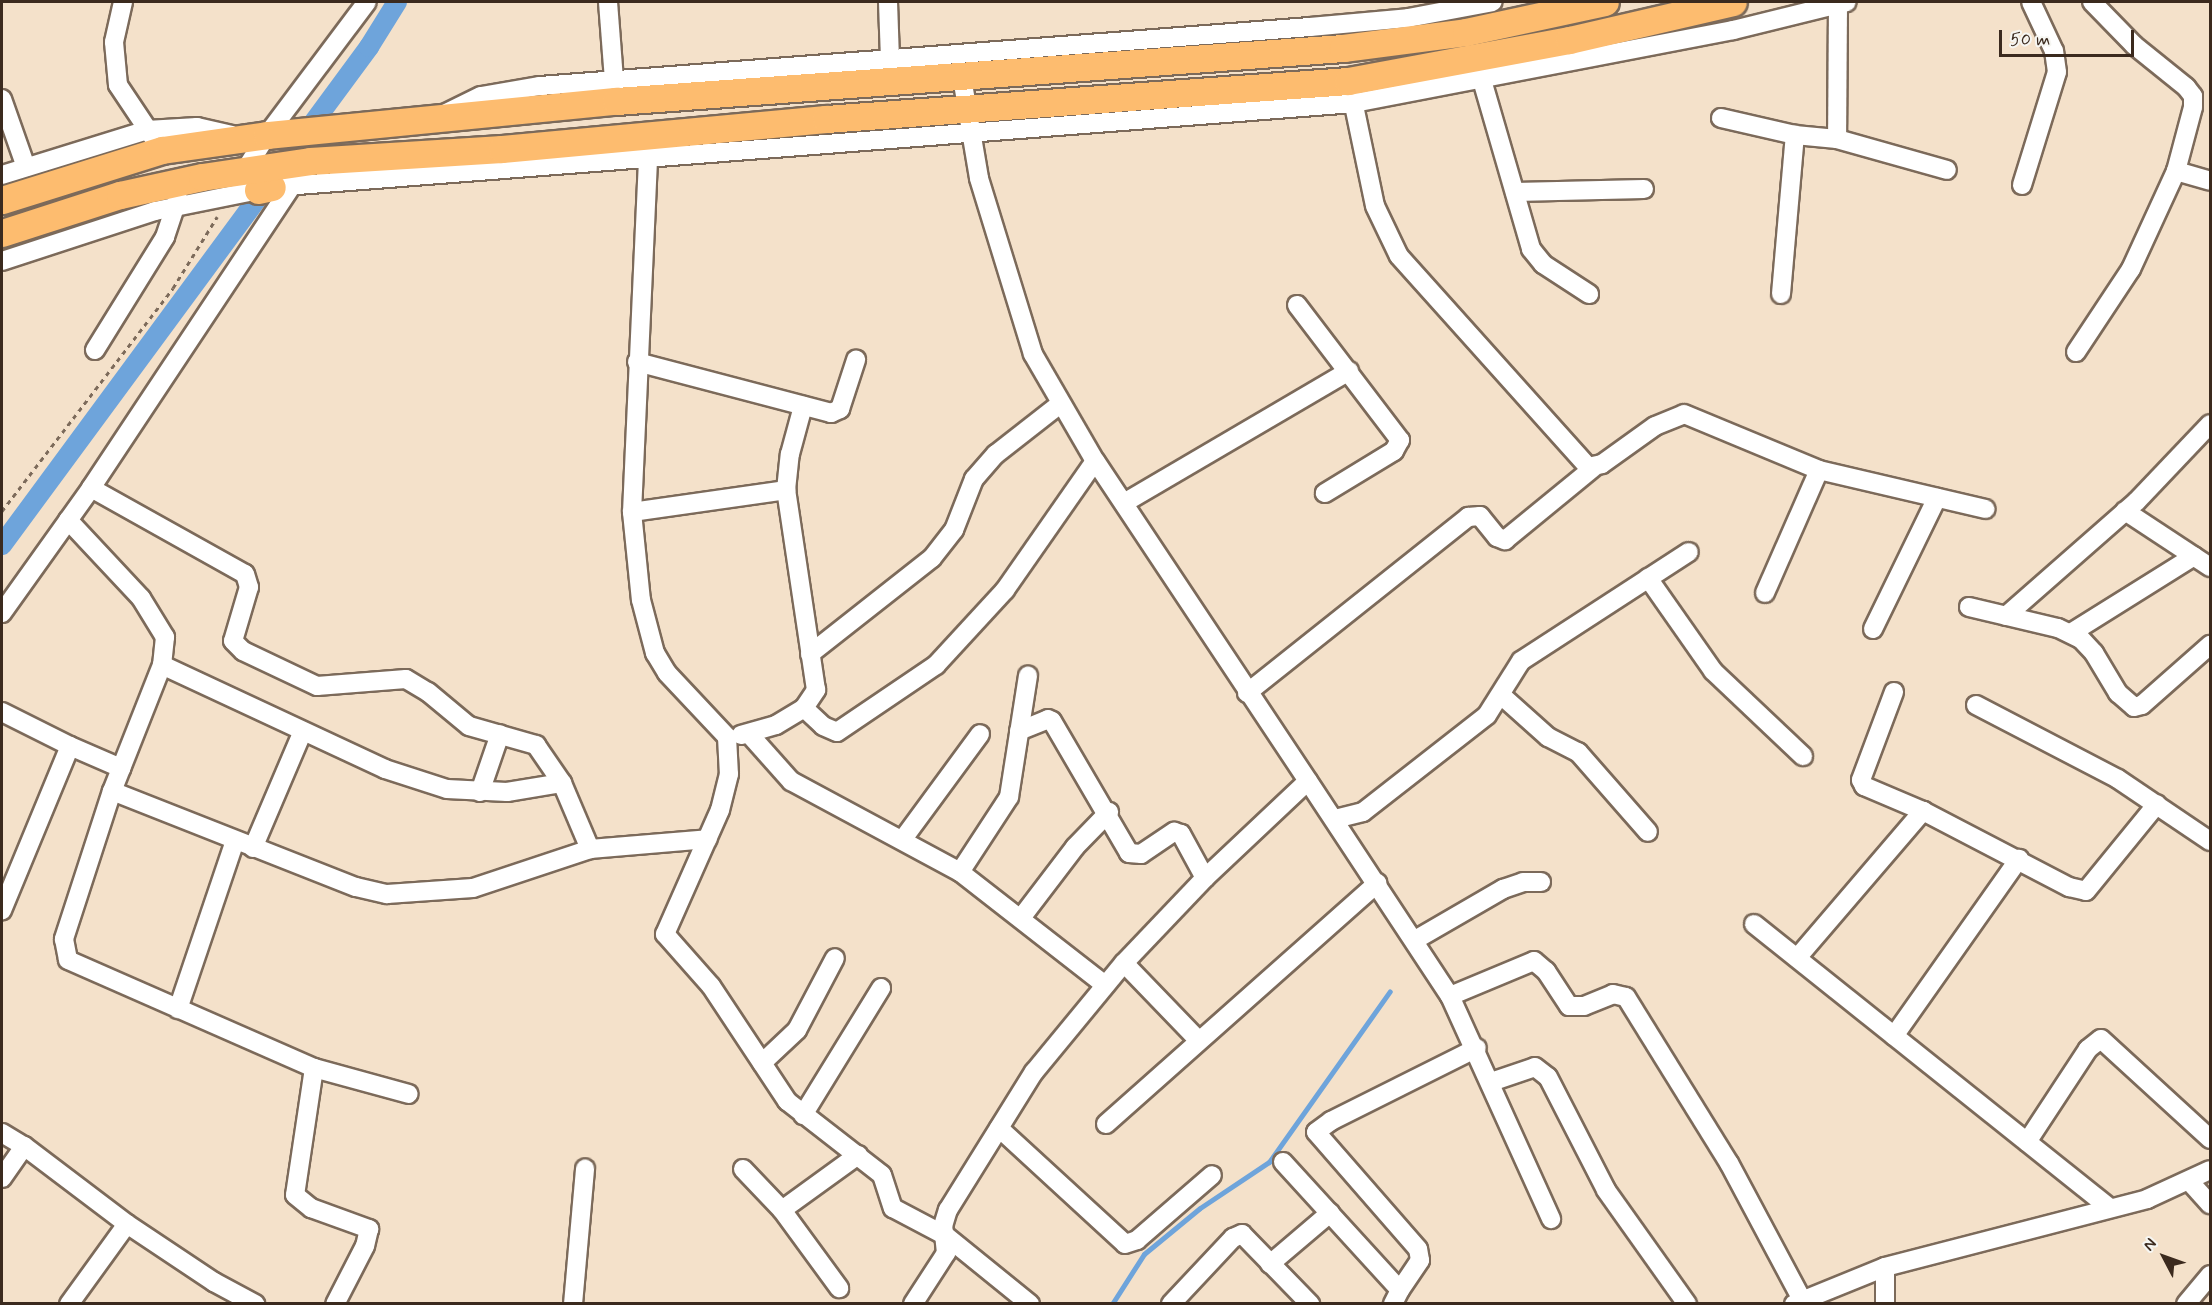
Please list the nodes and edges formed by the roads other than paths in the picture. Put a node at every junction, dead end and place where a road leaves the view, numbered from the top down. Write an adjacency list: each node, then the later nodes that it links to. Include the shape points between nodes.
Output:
1 (123, 2): 24 (street, via 114,42 118,85)
2 (367, 2): 22 (street)
3 (608, 2): 16 (street)
4 (888, 2): 13 (street)
5 (1493, 2): 12 (street)
6 (1605, 2): 11 (highway)
7 (1733, 2): 14 (highway)
8 (2031, 2): 33 (street, via 2054,51 2057,72)
9 (2092, 2): 29 (street, via 2193,96 2192,118)
10 (1843, 3): 14 (street, via 1733,30); 25 (street)
11 (1562, 7): 12 (highway)
12 (1459, 14): 13 (street); 14 (street); 15 (highway, via 1343,48)
13 (890, 59): 16 (street)
14 (1479, 69): 17 (highway); 35 (street)
15 (962, 77): 19 (highway, via 616,101); 21 (street)
16 (614, 80): 19 (street, via 503,90 472,99)
17 (1351, 92): 21 (highway); 52 (street, via 1375,206 1399,256 1581,460)
18 (2, 99): 27 (street)
19 (437, 118): 22 (highway)
20 (1721, 118): 23 (street)
21 (967, 121): 26 (street); 31 (highway); 48 (street, via 1024,329)
22 (268, 135): 24 (highway); 31 (street)
23 (1796, 135): 25 (street); 41 (street)
24 (155, 140): 27 (street); 37 (highway)
25 (1837, 140): 28 (street)
26 (648, 160): 31 (street); 46 (street)
27 (26, 167): 30 (street)
28 (1947, 170)
29 (2176, 171): 32 (street); 44 (street, via 2131,269)
30 (2, 176)
31 (266, 179): 36 (highway); 54 (street)
32 (2211, 182)
33 (2022, 185)
34 (1644, 189): 35 (street)
35 (1515, 192): 40 (street, via 1535,256)
36 (179, 194): 38 (highway, via 72,208); 39 (street); 43 (street, via 165,237)
37 (2, 200)
38 (2, 233)
39 (2, 261)
40 (1589, 294)
41 (1781, 294)
42 (1297, 305): 47 (street)
43 (95, 350)
44 (2076, 351)
45 (856, 360): 49 (street, via 840,409 831,413)
46 (637, 362): 49 (street); 60 (street)
47 (1349, 371): 56 (street, via 1400,440 1394,452); 58 (street)
48 (1060, 404): 51 (street); 74 (street, via 996,454 974,478 954,530 932,558)
49 (803, 406): 55 (street, via 790,454)
50 (2211, 424): 61 (street)
51 (1095, 461): 58 (street); 81 (street, via 1015,576 948,654 844,730 830,731)
52 (1593, 468): 53 (street, via 1669,417 1684,414); 78 (street, via 1505,540 1497,537 1480,516 1468,517)
53 (1819, 470): 57 (street); 67 (street)
54 (91, 488): 62 (street); 85 (street, via 245,574 249,587 233,641 243,651 317,686 406,679 469,726)
55 (786, 490): 60 (street); 74 (street)
56 (1325, 493)
57 (1937, 498): 59 (street); 71 (street)
58 (1124, 503): 78 (street)
59 (1985, 509)
60 (632, 512): 88 (street, via 641,600 655,653 682,693)
61 (2125, 512): 64 (street); 70 (street)
62 (68, 520): 69 (street); 75 (street, via 157,619 165,637)
63 (1689, 552): 66 (street)
64 (2194, 556): 65 (street); 72 (street)
65 (2211, 567)
66 (1648, 578): 79 (street, via 1521,661 1505,681); 90 (street, via 1713,671)
67 (1765, 593)
68 (1969, 608): 70 (street)
69 (2, 613)
70 (2006, 616): 72 (street)
71 (1873, 629)
72 (2071, 633): 73 (street, via 2094,653 2118,693 2133,707 2142,705)
73 (2211, 645)
74 (810, 654): 81 (street, via 816,690)
75 (162, 665): 83 (street); 91 (street)
76 (1028, 675): 84 (street)
77 (1893, 692): 97 (street, via 1861,780 1864,786)
78 (1247, 693): 92 (street)
79 (1501, 695): 99 (street, via 1487,715 1363,812); 100 (street, via 1548,737 1578,752)
80 (1976, 705): 96 (street, via 2118,779)
81 (804, 708): 87 (street, via 765,731)
82 (2, 712): 89 (street)
83 (303, 730): 95 (street, via 419,781); 105 (street)
84 (1019, 731): 98 (street, via 1048,719 1052,721); 108 (street, via 1009,797)
85 (500, 734): 93 (street, via 536,745); 95 (street)
86 (980, 734): 102 (street)
87 (750, 735): 88 (street); 102 (street, via 796,784)
88 (727, 737): 101 (street, via 729,774)
89 (70, 746): 91 (street); 112 (street)
90 (1803, 756)
91 (121, 768): 94 (street)
92 (1308, 781): 99 (street); 109 (street)
93 (562, 783): 95 (street); 106 (street)
94 (112, 791): 103 (street); 122 (street, via 64,950 68,960)
95 (480, 792)
96 (2157, 804): 104 (street); 107 (street, via 2086,891 2069,887)
97 (1923, 811): 107 (street); 117 (street)
98 (1108, 812): 109 (street, via 1134,856 1174,832 1181,834); 113 (street, via 1075,847)
99 (1335, 819): 111 (street)
100 (1648, 832)
101 (708, 839): 106 (street); 126 (street, via 665,934 711,986)
102 (903, 839): 108 (street)
103 (235, 841): 105 (street); 122 (street)
104 (2211, 841)
105 (253, 848): 106 (street, via 356,887 415,895 473,888)
106 (590, 849)
107 (2019, 859): 123 (street)
108 (960, 872): 113 (street)
109 (1206, 878): 118 (street)
110 (1541, 882): 115 (street, via 1523,882 1503,889)
111 (1377, 883): 115 (street); 124 (street)
112 (2, 910)
113 (1021, 918): 119 (street)
114 (1754, 924): 117 (street)
115 (1421, 950): 121 (street)
116 (835, 958): 126 (street, via 797,1030)
117 (1797, 958): 123 (street)
118 (1124, 963): 119 (street); 124 (street)
119 (1105, 985): 132 (street, via 1034,1072)
120 (881, 988): 130 (street)
121 (1450, 996): 125 (street); 157 (street, via 1534,962 1546,971 1569,1006 1584,1006 1613,994 1626,997 1724,1154)
122 (178, 1009): 127 (street)
123 (1894, 1036): 135 (street)
124 (1198, 1040): 131 (street)
125 (1477, 1048): 128 (street); 156 (street, via 1331,1120 1316,1132 1418,1249 1420,1260)
126 (762, 1063): 130 (street, via 783,1096)
127 (314, 1068): 129 (street); 160 (street, via 295,1195 311,1208 369,1229 365,1246)
128 (1491, 1082): 149 (street); 166 (street, via 1535,1067 1548,1077 1606,1190)
129 (409, 1094)
130 (803, 1114): 137 (street)
131 (1106, 1124)
132 (999, 1128): 142 (street, via 1125,1244 1137,1240); 151 (street, via 948,1210 943,1226)
133 (2, 1133): 136 (street)
134 (2211, 1139): 135 (street, via 2102,1039 2088,1049)
135 (2027, 1142): 146 (street)
136 (24, 1146): 143 (street); 150 (street)
137 (858, 1155): 147 (street); 151 (street, via 882,1175 890,1203 897,1212)
138 (1283, 1162): 148 (street)
139 (585, 1169): 161 (street)
140 (743, 1169): 147 (street)
141 (2211, 1170): 144 (street)
142 (1212, 1175)
143 (2, 1178)
144 (2190, 1182): 145 (street); 146 (street, via 2147,1199)
145 (2211, 1204)
146 (2109, 1207): 153 (street)
147 (782, 1210): 155 (street)
148 (1330, 1213): 152 (street); 156 (street)
149 (1551, 1219)
150 (127, 1224): 158 (street); 159 (street, via 214,1282)
151 (946, 1236): 162 (street, via 946,1253); 163 (street)
152 (1270, 1264): 164 (street, via 1247,1238 1236,1234); 165 (street)
153 (1885, 1267): 157 (street); 167 (street)
154 (2211, 1275): 168 (street)
155 (839, 1288)
156 (1396, 1297)
157 (1798, 1302)
158 (69, 1304)
159 (255, 1304)
160 (335, 1304)
161 (573, 1304)
162 (913, 1304)
163 (1030, 1304)
164 (1171, 1304)
165 (1310, 1304)
166 (1687, 1304)
167 (1885, 1304)
168 (2186, 1304)

